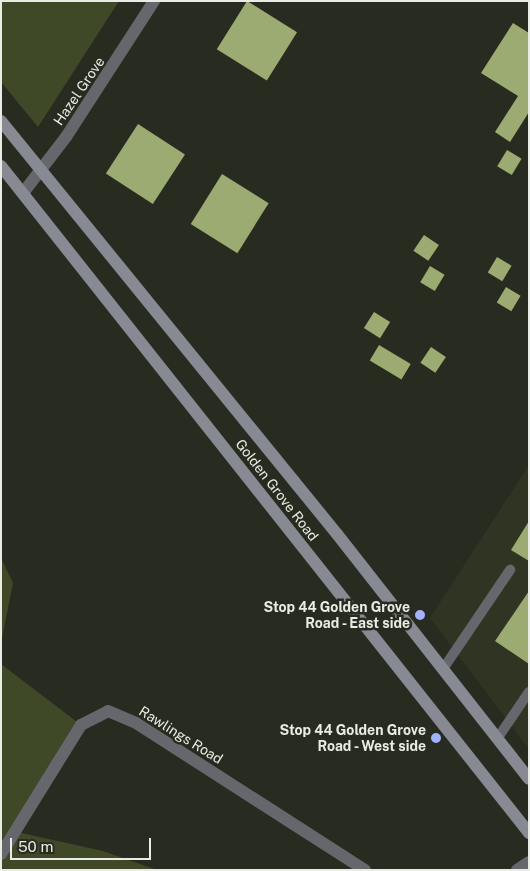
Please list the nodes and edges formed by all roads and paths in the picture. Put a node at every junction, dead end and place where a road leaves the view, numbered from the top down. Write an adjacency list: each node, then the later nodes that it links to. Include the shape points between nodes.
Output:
1 (154, 1): 4 (street, Hazel Grove, via 77,121)
2 (1, 120): 4 (main road, Golden Grove Road)
3 (1, 166): 5 (main road, Golden Grove Road)
4 (40, 170): 5 (street, Hazel Grove); 7 (main road, Golden Grove Road)
5 (23, 193): 11 (main road, Golden Grove Road)
6 (510, 570): 7 (lane)
7 (442, 669): 9 (main road, Golden Grove Road)
8 (529, 692): 9 (lane)
9 (498, 739): 10 (main road, Golden Grove Road)
10 (527, 773)
11 (529, 833)
12 (1, 854): 14 (street, Rawlings Road, via 81,725 108,711 136,723)
13 (529, 862): 15 (street)
14 (365, 870)
15 (517, 870)

